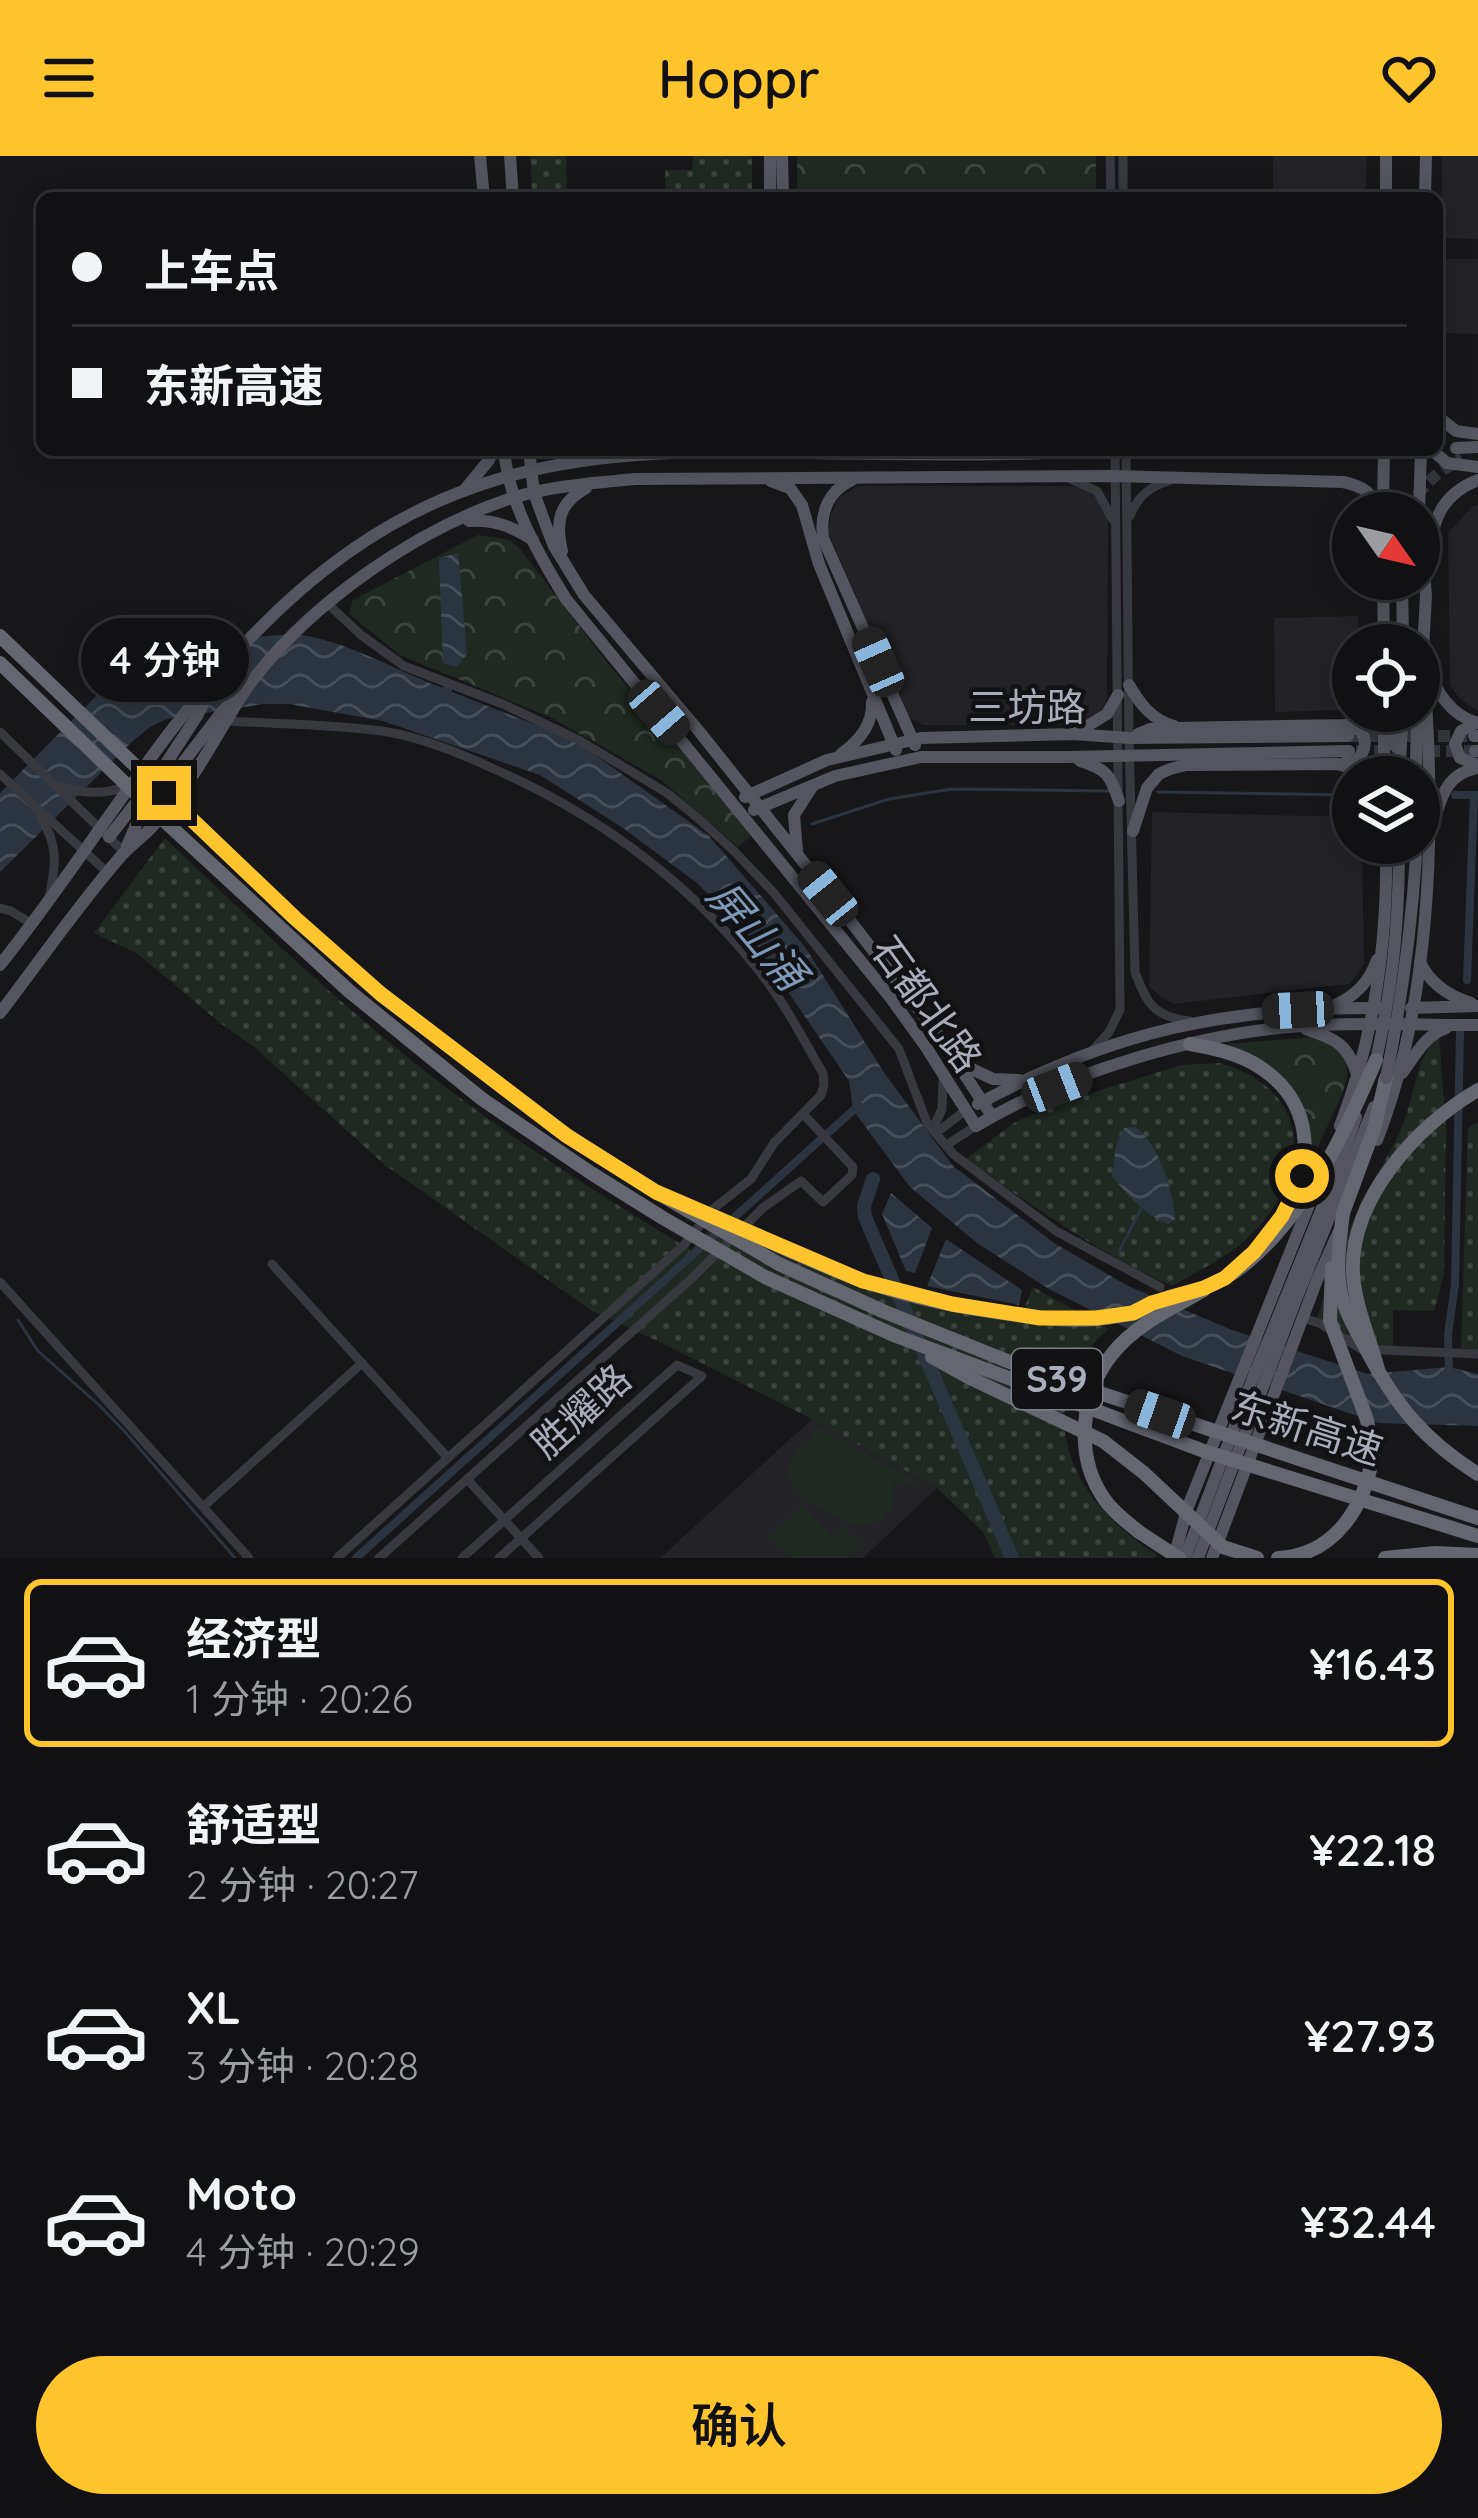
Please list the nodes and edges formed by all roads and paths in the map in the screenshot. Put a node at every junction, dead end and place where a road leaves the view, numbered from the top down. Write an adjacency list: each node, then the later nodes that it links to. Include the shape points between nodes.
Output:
1 (480, 156): 9 (main road)
2 (510, 156): 10 (main road)
3 (770, 156): 11 (main road)
4 (782, 156): 12 (main road)
5 (1110, 156): 13 (street)
6 (1123, 156): 14 (street)
7 (1386, 156): 15 (main road)
8 (1426, 156): 16 (main road)
9 (483, 192)
10 (513, 192)
11 (770, 192)
12 (783, 192)
13 (1111, 192)
14 (1123, 192)
15 (1386, 192)
16 (1425, 192)
17 (1443, 421): 18 (main road)
18 (1478, 434)
19 (1478, 449): 31 (main road)
20 (489, 456): 43 (main road)
21 (505, 456): 33 (main road, 石都北路)
22 (530, 456): 32 (main road, 石都北路)
23 (574, 456): 30 (main road)
24 (620, 456): 30 (main road); 40 (main road, via 612,471)
25 (1055, 456): 34 (main road, via 1049,467)
26 (1116, 456): 36 (street)
27 (1125, 456): 36 (street)
28 (1384, 456): 45 (main road)
29 (1421, 456): 46 (main road)
30 (600, 458): 32 (main road)
31 (1466, 460): 41 (main road)
32 (531, 471): 33 (main road); 47 (main road, 石都北路)
33 (507, 477): 43 (main road); 48 (main road, 石都北路)
34 (980, 477): 35 (main road); 38 (main road)
35 (1060, 477): 36 (main road); 51 (street, via 1097,491)
36 (1120, 477): 39 (main road); 51 (street)
37 (758, 478): 38 (main road); 40 (main road); 59 (main road, via 782,483 802,505)
38 (857, 478): 70 (main road, via 827,504 823,538)
39 (1180, 479): 44 (main road, via 1343,482); 51 (street, via 1142,495)
40 (622, 480): 42 (main road)
41 (1478, 480): 49 (main road)
42 (599, 482): 47 (main road); 53 (main road, via 559,516)
43 (462, 491): 58 (main road, via 348,552)
44 (1368, 492)
45 (1381, 492)
46 (1420, 492)
47 (534, 493): 48 (main road); 53 (main road, 石都北路)
48 (514, 498): 50 (main road); 52 (main road, 石都北路)
49 (1440, 511)
50 (457, 522): 52 (main road, via 500,522); 55 (main road)
51 (1121, 527): 60 (street)
52 (534, 541): 54 (main road, 石都北路)
53 (570, 574): 54 (main road, via 556,563); 64 (main road, 石都北路)
54 (551, 575): 71 (main road, 石都北路)
55 (328, 604): 62 (main road, bridge); 151 (street, via 404,666 561,731 667,793 774,893 899,1049 927,1123 953,1154 1056,1231)
56 (0, 636): 146 (highway, 东新高速 / S39, bridge, via 381,994 567,1136)
57 (0, 663): 153 (highway, 东新高速 / S39, bridge, via 349,991 482,1099 765,1277)
58 (216, 678): 84 (main road, bridge); 94 (main road, bridge, via 163,768)
59 (871, 689): 73 (main road); 78 (main road, via 864,732)
60 (1124, 690): 63 (main road); 67 (main road, via 1107,714); 68 (street)
61 (1440, 693): 72 (main road)
62 (226, 715): 96 (main road, via 137,824); 142 (street, via 422,740 590,818 691,897 772,988 823,1073 821,1095)
63 (1180, 727): 68 (main road); 69 (main road)
64 (698, 730): 71 (main road, via 694,744); 86 (main road, 石都北路)
65 (0, 732): 83 (street)
66 (1351, 732): 69 (main road)
67 (1072, 734): 68 (main road, 三坊路); 70 (main road, 三坊路)
68 (1124, 738): 69 (main road, 三坊路); 74 (street)
69 (1347, 738): 74 (main road, 三坊路); 75 (main road, via 1353,726 1361,731)
70 (912, 740): 73 (main road, 三坊路); 76 (main road)
71 (684, 741): 88 (main road, 石都北路)
72 (1477, 744): 89 (main road)
73 (894, 745): 78 (main road, 三坊路); 79 (main road)
74 (1124, 756): 77 (main road, 三坊路); 87 (street); 93 (street)
75 (1359, 756)
76 (921, 757): 77 (main road, 三坊路); 79 (main road, 三坊路)
77 (1067, 758): 87 (main road, via 1106,772)
78 (831, 759): 82 (main road, via 821,770); 86 (main road, 三坊路)
79 (901, 761): 82 (main road, 三坊路)
80 (1332, 764): 93 (main road, via 1170,769 1147,788)
81 (0, 774): 92 (street)
82 (835, 776): 85 (main road, 三坊路)
83 (51, 780): 84 (street, via 85,793); 94 (street)
84 (132, 784): 94 (main road)
85 (814, 784): 90 (main road, 三坊路); 97 (main road, via 794,814)
86 (750, 795): 88 (main road, 三坊路); 90 (main road, 石都北路)
87 (1119, 801): 93 (street)
88 (734, 803): 91 (main road, 石都北路)
89 (1440, 807)
90 (758, 808): 91 (main road, 三坊路); 97 (main road, 石都北路)
91 (743, 816): 104 (main road, 石都北路)
92 (51, 826): 95 (street); 105 (street)
93 (1128, 828): 113 (street); 114 (street)
94 (105, 833): 95 (main road); 96 (street)
95 (85, 851): 103 (street); 105 (main road)
96 (124, 852): 103 (main road)
97 (798, 858): 102 (main road, 石都北路)
98 (1386, 864): 108 (main road)
99 (1399, 864): 131 (main road, bridge, via 1398,928)
100 (1415, 864): 136 (main road, bridge)
101 (1428, 864): 112 (main road)
102 (809, 870): 104 (main road, via 795,871); 127 (main road, 石都北路)
103 (108, 873): 109 (main road)
104 (796, 883): 129 (main road, 石都北路)
105 (48, 903): 107 (main road)
106 (0, 908): 107 (street)
107 (30, 927): 109 (main road, via 44,927); 110 (main road)
108 (1384, 942): 111 (main road); 116 (main road, via 1365,983)
109 (51, 946): 120 (main road)
110 (0, 965)
111 (1381, 966): 112 (main road, via 1394,984 1412,980); 117 (main road)
112 (1420, 966): 115 (main road, via 1436,985); 118 (main road)
113 (1136, 972): 114 (street); 121 (street, via 1155,1011)
114 (1120, 976): 130 (street, via 1116,1022)
115 (1478, 1005): 118 (main road)
116 (1330, 1007): 117 (main road); 119 (main road)
117 (1374, 1008): 118 (main road); 126 (main road)
118 (1414, 1008): 122 (main road)
119 (1298, 1010): 121 (main road); 125 (main road)
120 (0, 1013)
121 (1196, 1022): 130 (main road)
122 (1411, 1025): 123 (main road); 126 (main road); 136 (main road)
123 (1454, 1025): 124 (main road); 136 (main road, via 1434,1032)
124 (1478, 1025)
125 (1298, 1026): 126 (main road); 128 (main road); 135 (main road, via 1339,1043)
126 (1370, 1026): 135 (main road)
127 (939, 1036): 129 (main road, via 940,1046); 132 (main road, 石都北路)
128 (1190, 1044): 138 (main road); 149 (highway, bridge, via 1269,1074 1293,1100 1305,1140 1289,1206)
129 (926, 1047): 134 (main road, 石都北路)
130 (1093, 1050): 133 (main road)
131 (1376, 1060): 149 (highway, bridge, via 1310,1190 1255,1256); 157 (main road, bridge)
132 (958, 1063): 137 (main road, via 993,1079); 140 (main road, 石都北路)
133 (1051, 1069): 137 (main road); 138 (main road, via 1042,1079)
134 (943, 1073): 141 (main road, 石都北路); 141 (street, via 937,1126)
135 (1358, 1078): 157 (main road, via 1258,1328)
136 (1392, 1078): 147 (highway); 152 (main road); 157 (main road)
137 (1025, 1080): 140 (main road)
138 (1057, 1087): 143 (main road)
139 (1478, 1090): 156 (highway, bridge, via 1408,1147 1360,1225 1353,1277)
140 (983, 1101): 141 (main road); 143 (main road, 石都北路)
141 (967, 1110): 144 (main road, 石都北路)
142 (804, 1114): 158 (street, via 684,1245); 160 (street, via 852,1175 824,1202 801,1181 764,1208)
143 (992, 1116): 144 (main road)
144 (976, 1126): 145 (street)
145 (951, 1142)
146 (656, 1192): 149 (highway, bridge, via 863,1281 998,1312 1112,1318); 163 (highway, 东新高速 / S39, bridge, via 779,1264 1009,1362)
147 (1343, 1213): 156 (highway, bridge, via 1341,1293); 179 (highway, bridge, via 1330,1321 1367,1420 1371,1471 1359,1506 1336,1535)
148 (272, 1264): 155 (street)
149 (1225, 1278): 175 (highway, bridge, via 1114,1351 1096,1377 1084,1426 1103,1499)
150 (0, 1282): 162 (street)
151 (1160, 1287)
152 (1303, 1318): 154 (street, via 1361,1349); 157 (main road)
153 (896, 1336): 166 (highway, 东新高速 / S39, bridge, via 1204,1451); 178 (highway, bridge, via 1103,1441 1222,1547)
154 (1473, 1354)
155 (362, 1363): 158 (street); 162 (street)
156 (1379, 1373): 159 (highway, bridge, via 1427,1437)
157 (1254, 1391): 175 (main road); 175 (main road, via 1187,1509); 176 (main road); 177 (main road)
158 (448, 1458): 161 (street)
159 (1478, 1474)
160 (467, 1479): 164 (street); 165 (street)
161 (404, 1498): 164 (street); 170 (street)
162 (202, 1507): 169 (street)
163 (1478, 1518)
164 (423, 1519): 171 (street)
165 (505, 1520): 167 (street); 167 (street, 胜耀路, via 677,1365 701,1376); 172 (street, 胜耀路)
166 (1478, 1536)
167 (521, 1538): 173 (street, 胜耀路); 174 (street)
168 (1478, 1556): 180 (highway)
169 (249, 1558)
170 (337, 1558)
171 (379, 1558)
172 (463, 1558)
173 (499, 1558)
174 (539, 1558)
175 (1179, 1558)
176 (1198, 1558)
177 (1212, 1558)
178 (1257, 1558)
179 (1278, 1558)
180 (1385, 1558)

